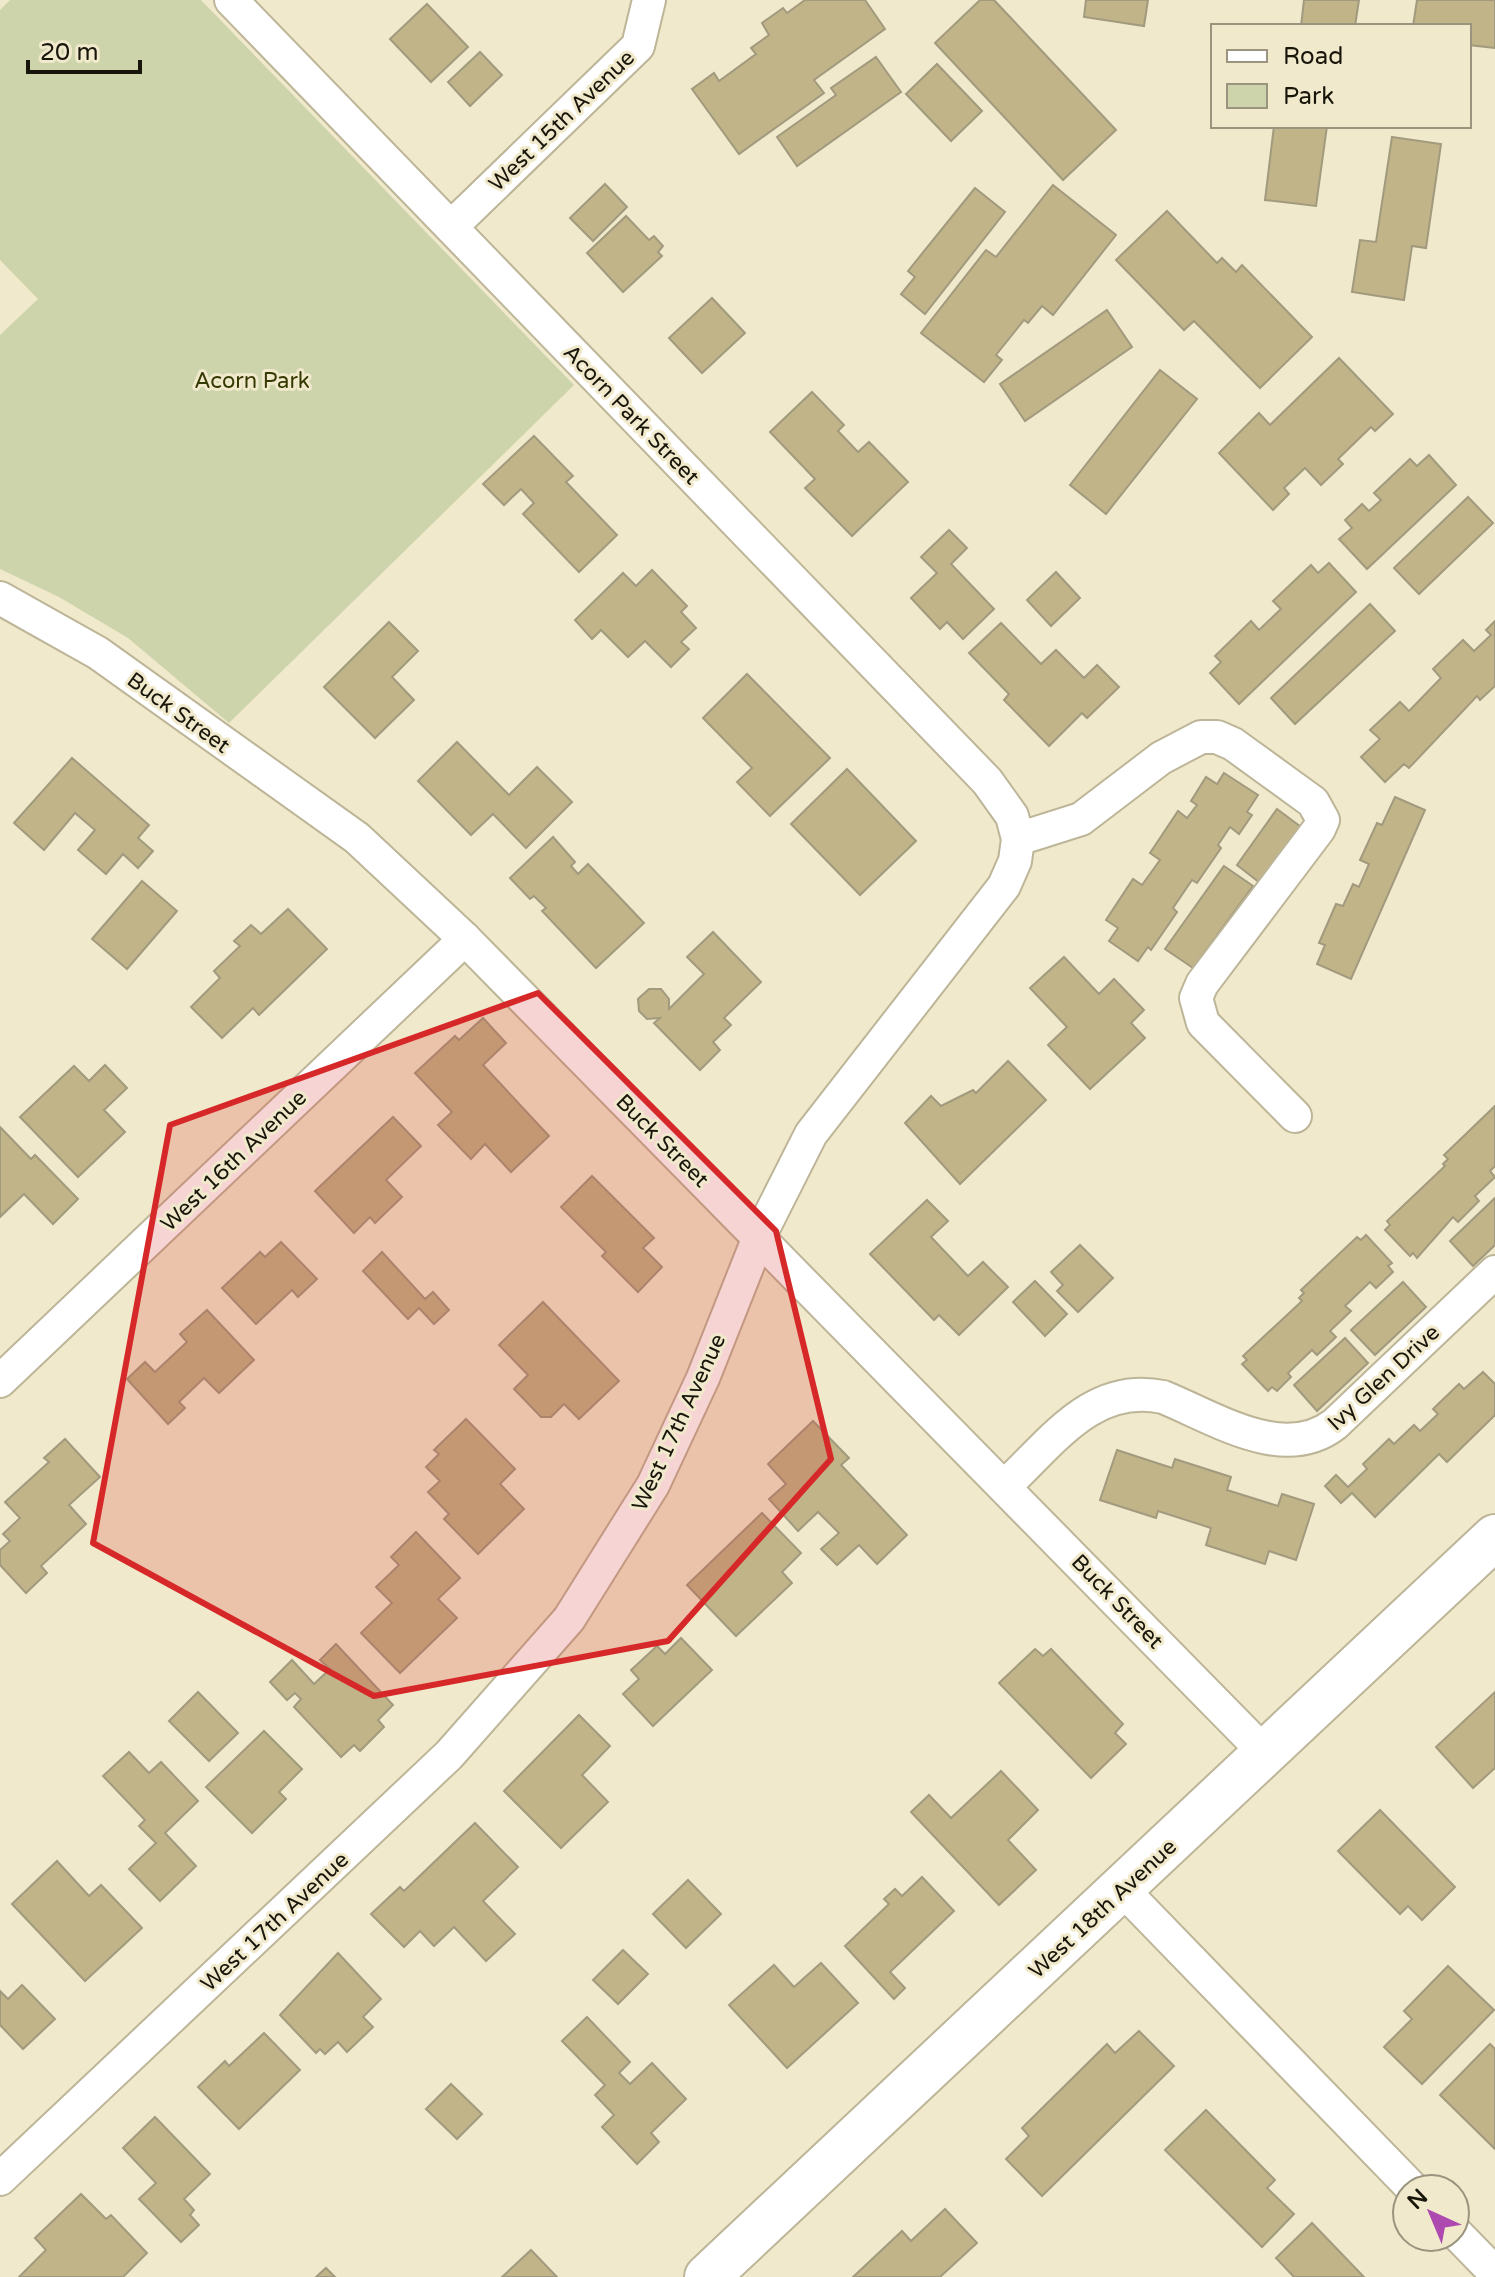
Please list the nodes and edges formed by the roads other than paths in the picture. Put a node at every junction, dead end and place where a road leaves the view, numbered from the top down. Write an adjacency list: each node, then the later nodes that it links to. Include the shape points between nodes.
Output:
1 (231, 0): 3 (street, Acorn Park Street)
2 (649, 0): 3 (street, West 15th Avenue, via 638,46)
3 (451, 227): 5 (street, Acorn Park Street, via 987,781 1012,816)
4 (0, 598): 6 (street, Buck Street, via 98,653 357,838)
5 (1018, 839): 7 (street, via 1081,819 1180,746 1201,737 1233,744 1313,802 1323,820 1196,998 1203,1023); 8 (street, West 17th Avenue, via 1015,861 988,912 836,1097 797,1158)
6 (465, 939): 8 (street, Buck Street); 10 (street, West 16th Avenue)
7 (1295, 1116)
8 (759, 1237): 11 (street, Buck Street); 16 (street, West 17th Avenue, via 653,1485 569,1619 449,1755)
9 (1495, 1272): 11 (street, Ivy Glen Drive, via 1335,1424 1312,1437 1280,1441 1163,1397 1121,1395 1085,1412)
10 (0, 1381)
11 (1006, 1485): 13 (street, Buck Street)
12 (1495, 1537): 13 (main road, West 18th Avenue)
13 (1266, 1754): 14 (main road, West 18th Avenue)
14 (1122, 1889): 15 (street); 19 (main road, West 18th Avenue)
15 (1397, 2173)
16 (0, 2179)
17 (1471, 2248): 18 (street)
18 (1495, 2273)
19 (714, 2274)

